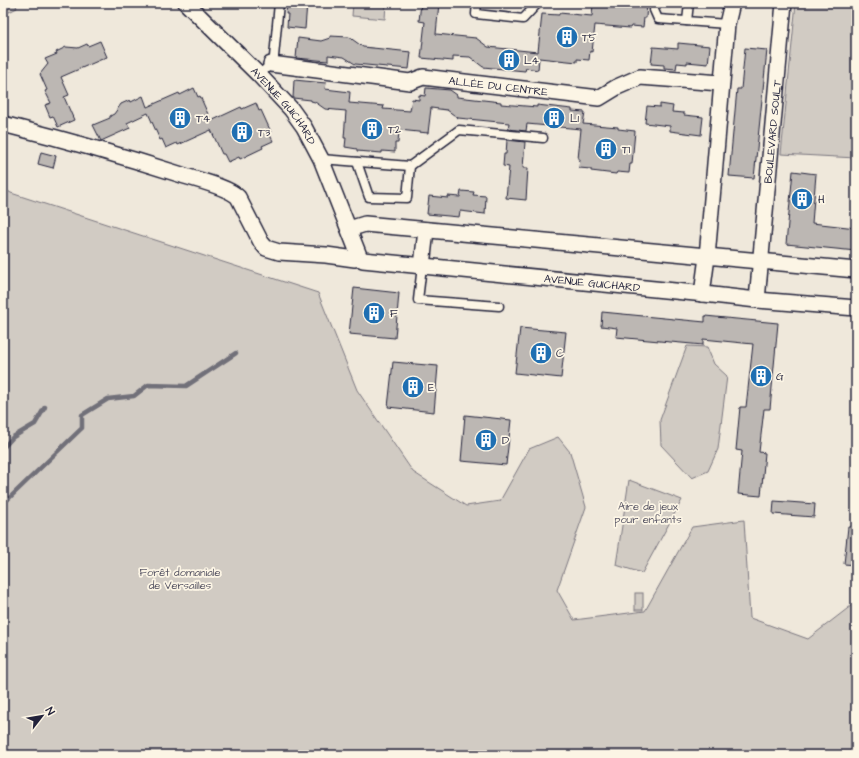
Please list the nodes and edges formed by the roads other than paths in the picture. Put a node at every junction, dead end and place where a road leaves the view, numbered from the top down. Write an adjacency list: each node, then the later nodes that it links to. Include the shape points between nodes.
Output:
1 (186, 3): 12 (street, AVENUE GUICHARD)
2 (279, 3): 11 (lane, via 274,57)
3 (477, 3): 4 (lane, via 476,14 523,19)
4 (538, 3)
5 (655, 3): 9 (lane, via 654,10 658,19)
6 (689, 3): 9 (lane)
7 (732, 3): 10 (street)
8 (784, 3): 23 (street, BOULEVARD SOULT)
9 (687, 22): 10 (lane)
10 (727, 24): 13 (street)
11 (271, 64): 12 (lane); 13 (street, ALLÉE DU CENTRE, via 410,82 423,77 599,98 640,77)
12 (259, 75): 16 (street, AVENUE GUICHARD, via 291,109)
13 (721, 83): 21 (street)
14 (3, 124): 22 (street, via 138,161 233,193 238,197 266,248 279,252)
15 (543, 138): 18 (lane, via 459,130)
16 (321, 159): 17 (lane); 19 (street, AVENUE GUICHARD)
17 (357, 162): 18 (lane); 18 (lane, via 368,197 406,198)
18 (410, 166)
19 (349, 229): 20 (street, via 365,224); 22 (street, AVENUE GUICHARD)
20 (426, 230): 21 (street); 24 (street)
21 (707, 257): 23 (street); 26 (street)
22 (360, 258): 24 (street, AVENUE GUICHARD)
23 (760, 260): 25 (street); 27 (street, BOULEVARD SOULT)
24 (422, 266): 26 (street, AVENUE GUICHARD); 28 (lane, via 418,300)
25 (856, 270)
26 (702, 294): 27 (street, AVENUE GUICHARD)
27 (758, 300): 29 (street, AVENUE GUICHARD)
28 (499, 306)
29 (856, 308)

